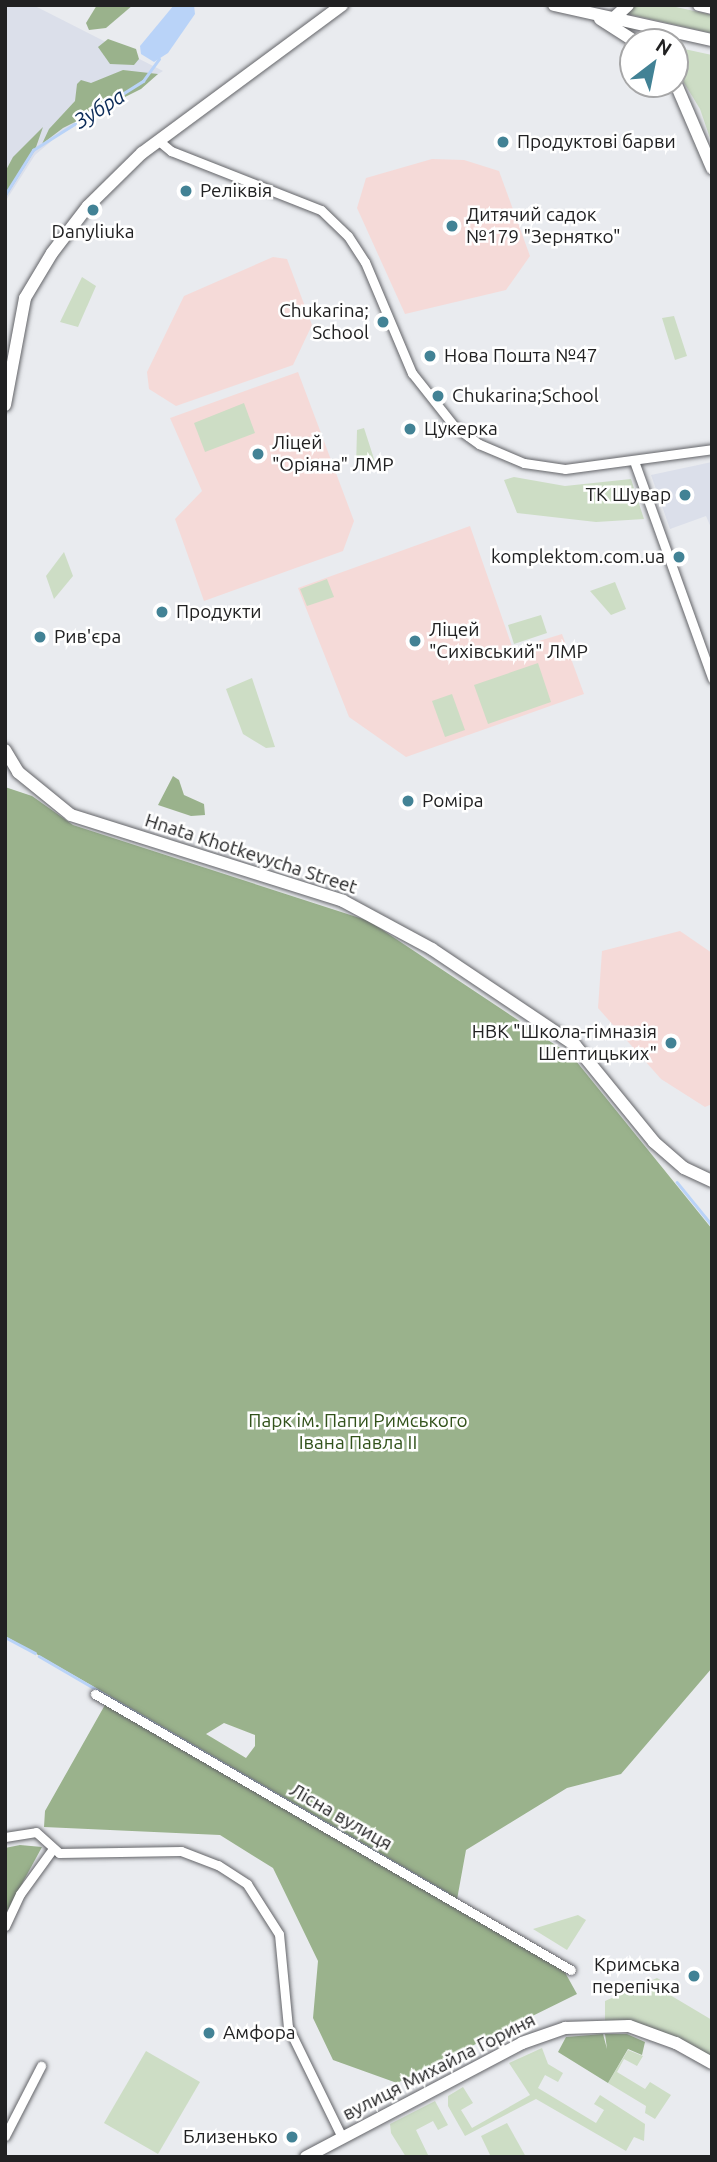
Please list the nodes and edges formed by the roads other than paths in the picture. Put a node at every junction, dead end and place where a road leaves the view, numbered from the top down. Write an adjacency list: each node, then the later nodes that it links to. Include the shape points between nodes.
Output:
1 (341, 5): 11 (street)
2 (554, 5): 6 (street)
3 (628, 5): 7 (street)
4 (699, 5): 5 (street)
5 (712, 8)
6 (591, 13): 7 (street); 8 (street)
7 (614, 18): 9 (street)
8 (619, 31)
9 (712, 40)
10 (682, 98): 12 (street)
11 (159, 141): 13 (street, via 88,206 38,275 16,331); 15 (street, via 171,151 321,210 348,236 365,262 412,373 433,404 479,444 505,457 542,466)
12 (712, 168)
13 (5, 405)
14 (712, 449): 15 (street)
15 (634, 461): 16 (street)
16 (712, 678)
17 (5, 750): 18 (street, Hnata Khotkevycha Street, via 18,772 72,815 343,901 432,949 575,1045 661,1149 684,1168)
18 (712, 1181)
19 (94, 1694): 23 (street, Лісна вулиця)
20 (5, 1837): 21 (street, via 35,1832)
21 (51, 1851): 22 (street, via 19,1894); 27 (street, via 181,1851 247,1884 279,1934 288,2027)
22 (5, 1926)
23 (570, 1970)
24 (712, 2063): 27 (street, вулиця Михайла Гориня, via 676,2043 629,2026 565,2028 522,2043)
25 (41, 2066): 26 (street)
26 (5, 2136)
27 (342, 2137): 28 (street, вулиця Михайла Гориня)
28 (306, 2157)

